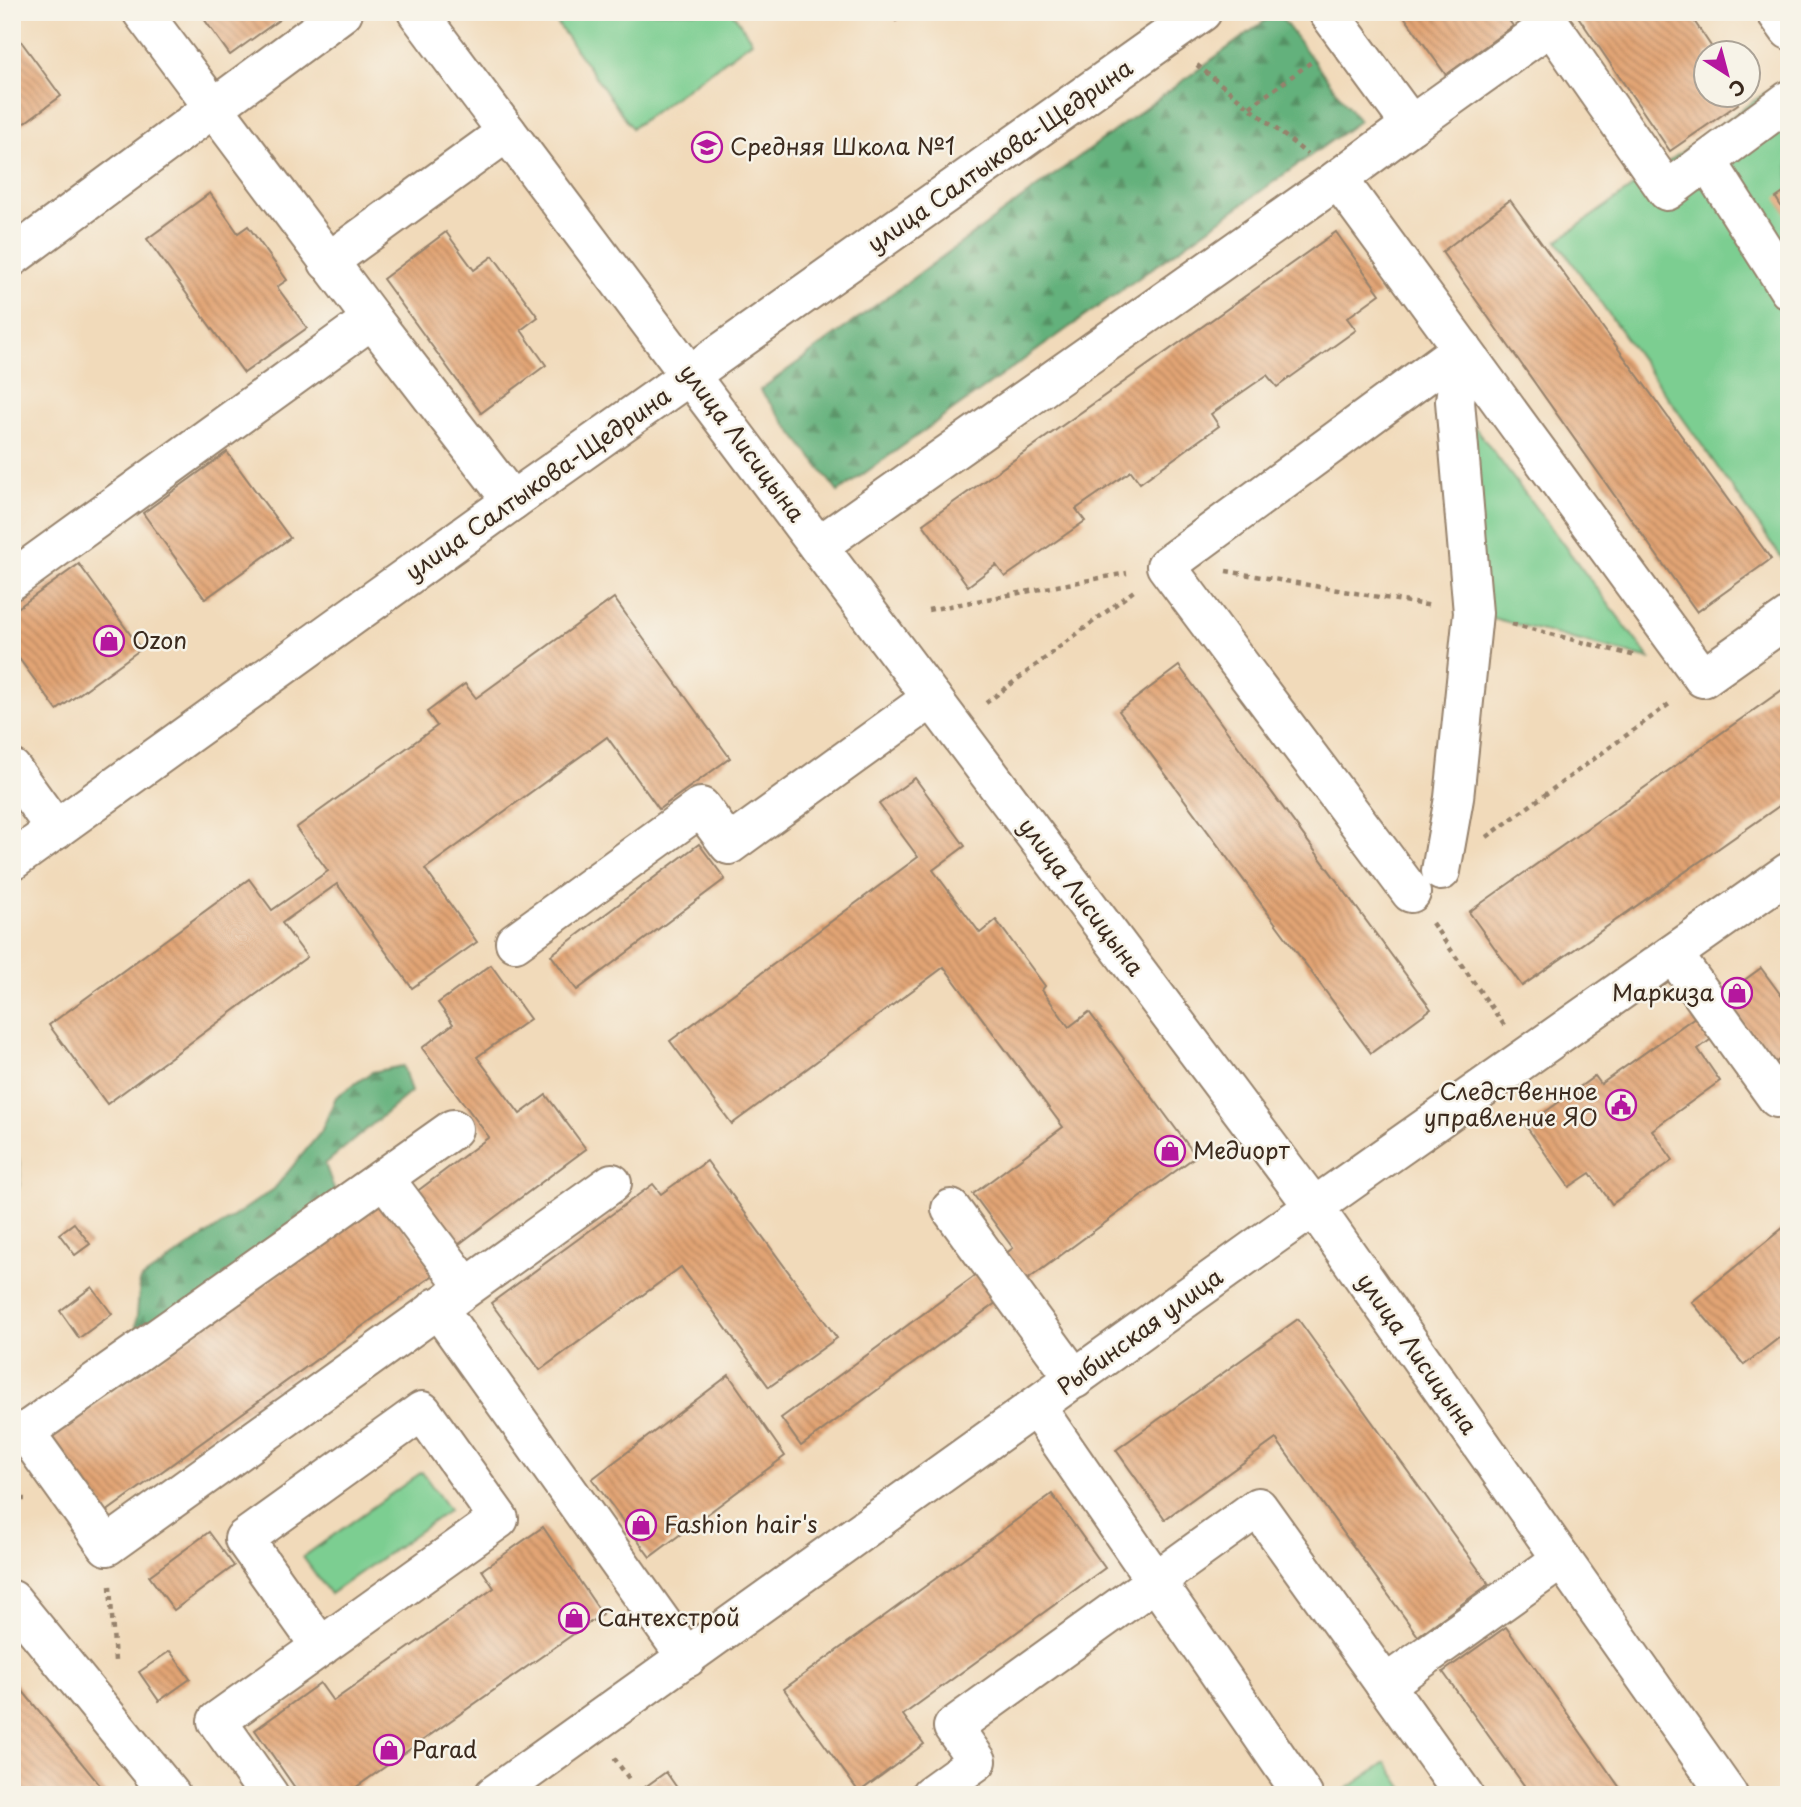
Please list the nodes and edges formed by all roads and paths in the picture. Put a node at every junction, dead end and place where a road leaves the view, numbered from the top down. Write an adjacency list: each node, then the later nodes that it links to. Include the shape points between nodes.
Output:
1 (142, 12): 12 (street)
2 (343, 12): 12 (street)
3 (417, 12): 14 (street, улица Лисицына)
4 (1202, 12): 9 (street, улица Салтыкова-Щедрина)
5 (1776, 12): 8 (street)
6 (1547, 18): 13 (street); 15 (street, via 1667,191)
7 (1337, 24): 11 (path); 13 (street)
8 (1789, 30)
9 (1165, 39): 11 (path); 22 (street, улица Салтыкова-Щедрина)
10 (1789, 100): 15 (street)
11 (1250, 107): 16 (path)
12 (214, 108): 17 (street); 18 (street)
13 (1411, 125): 16 (street)
14 (507, 132): 18 (street); 22 (street, улица Лисицына)
15 (1707, 161): 19 (street)
16 (1338, 179): 21 (street); 24 (street)
17 (12, 257)
18 (328, 262): 20 (street)
19 (1789, 290)
20 (372, 319): 23 (street); 26 (street)
21 (1462, 348): 25 (street); 28 (street, via 1703,678); 33 (street, via 1455,401 1473,613 1454,798)
22 (691, 376): 23 (street, улица Салтыкова-Щедрина); 24 (street, улица Лисицына)
23 (512, 501): 31 (street, улица Салтыкова-Щедрина)
24 (818, 546): 29 (street, улица Лисицына)
25 (1167, 566): 27 (path); 35 (street)
26 (13, 578)
27 (928, 610)
28 (1789, 617)
29 (932, 698): 36 (street, via 729,845 701,807); 42 (street, улица Лисицына)
30 (12, 769): 31 (street)
31 (56, 830): 32 (street, улица Салтыкова-Щедрина)
32 (12, 861)
33 (1441, 871)
34 (1789, 872): 37 (street, Рыбинская улица)
35 (1411, 893)
36 (515, 942)
37 (1673, 954): 38 (street); 42 (street, Рыбинская улица)
38 (1777, 1098)
39 (453, 1129): 40 (street)
40 (384, 1178): 44 (street); 47 (street, via 25,1432)
41 (612, 1183): 44 (street)
42 (1314, 1208): 45 (street, Рыбинская улица); 48 (street, улица Лисицына)
43 (951, 1209): 45 (street)
44 (452, 1297): 47 (street); 52 (street)
45 (1074, 1379): 46 (street, Рыбинская улица)
46 (1036, 1407): 49 (street); 52 (street, Рыбинская улица)
47 (107, 1546): 53 (path)
48 (1562, 1559): 54 (street); 61 (street, улица Лисицына)
49 (1156, 1581): 54 (street, via 1258,1507); 58 (street, via 953,1727 977,1761); 59 (street)
50 (12, 1600): 55 (street)
51 (321, 1647): 51 (street, via 499,1519 422,1411 244,1539); 56 (street, via 216,1721)
52 (687, 1658): 57 (street, Рыбинская улица)
53 (115, 1665)
54 (1385, 1685): 60 (street)
55 (171, 1795)
56 (270, 1795)
57 (494, 1795)
58 (930, 1795)
59 (1303, 1795)
60 (1464, 1795)
61 (1728, 1795)

